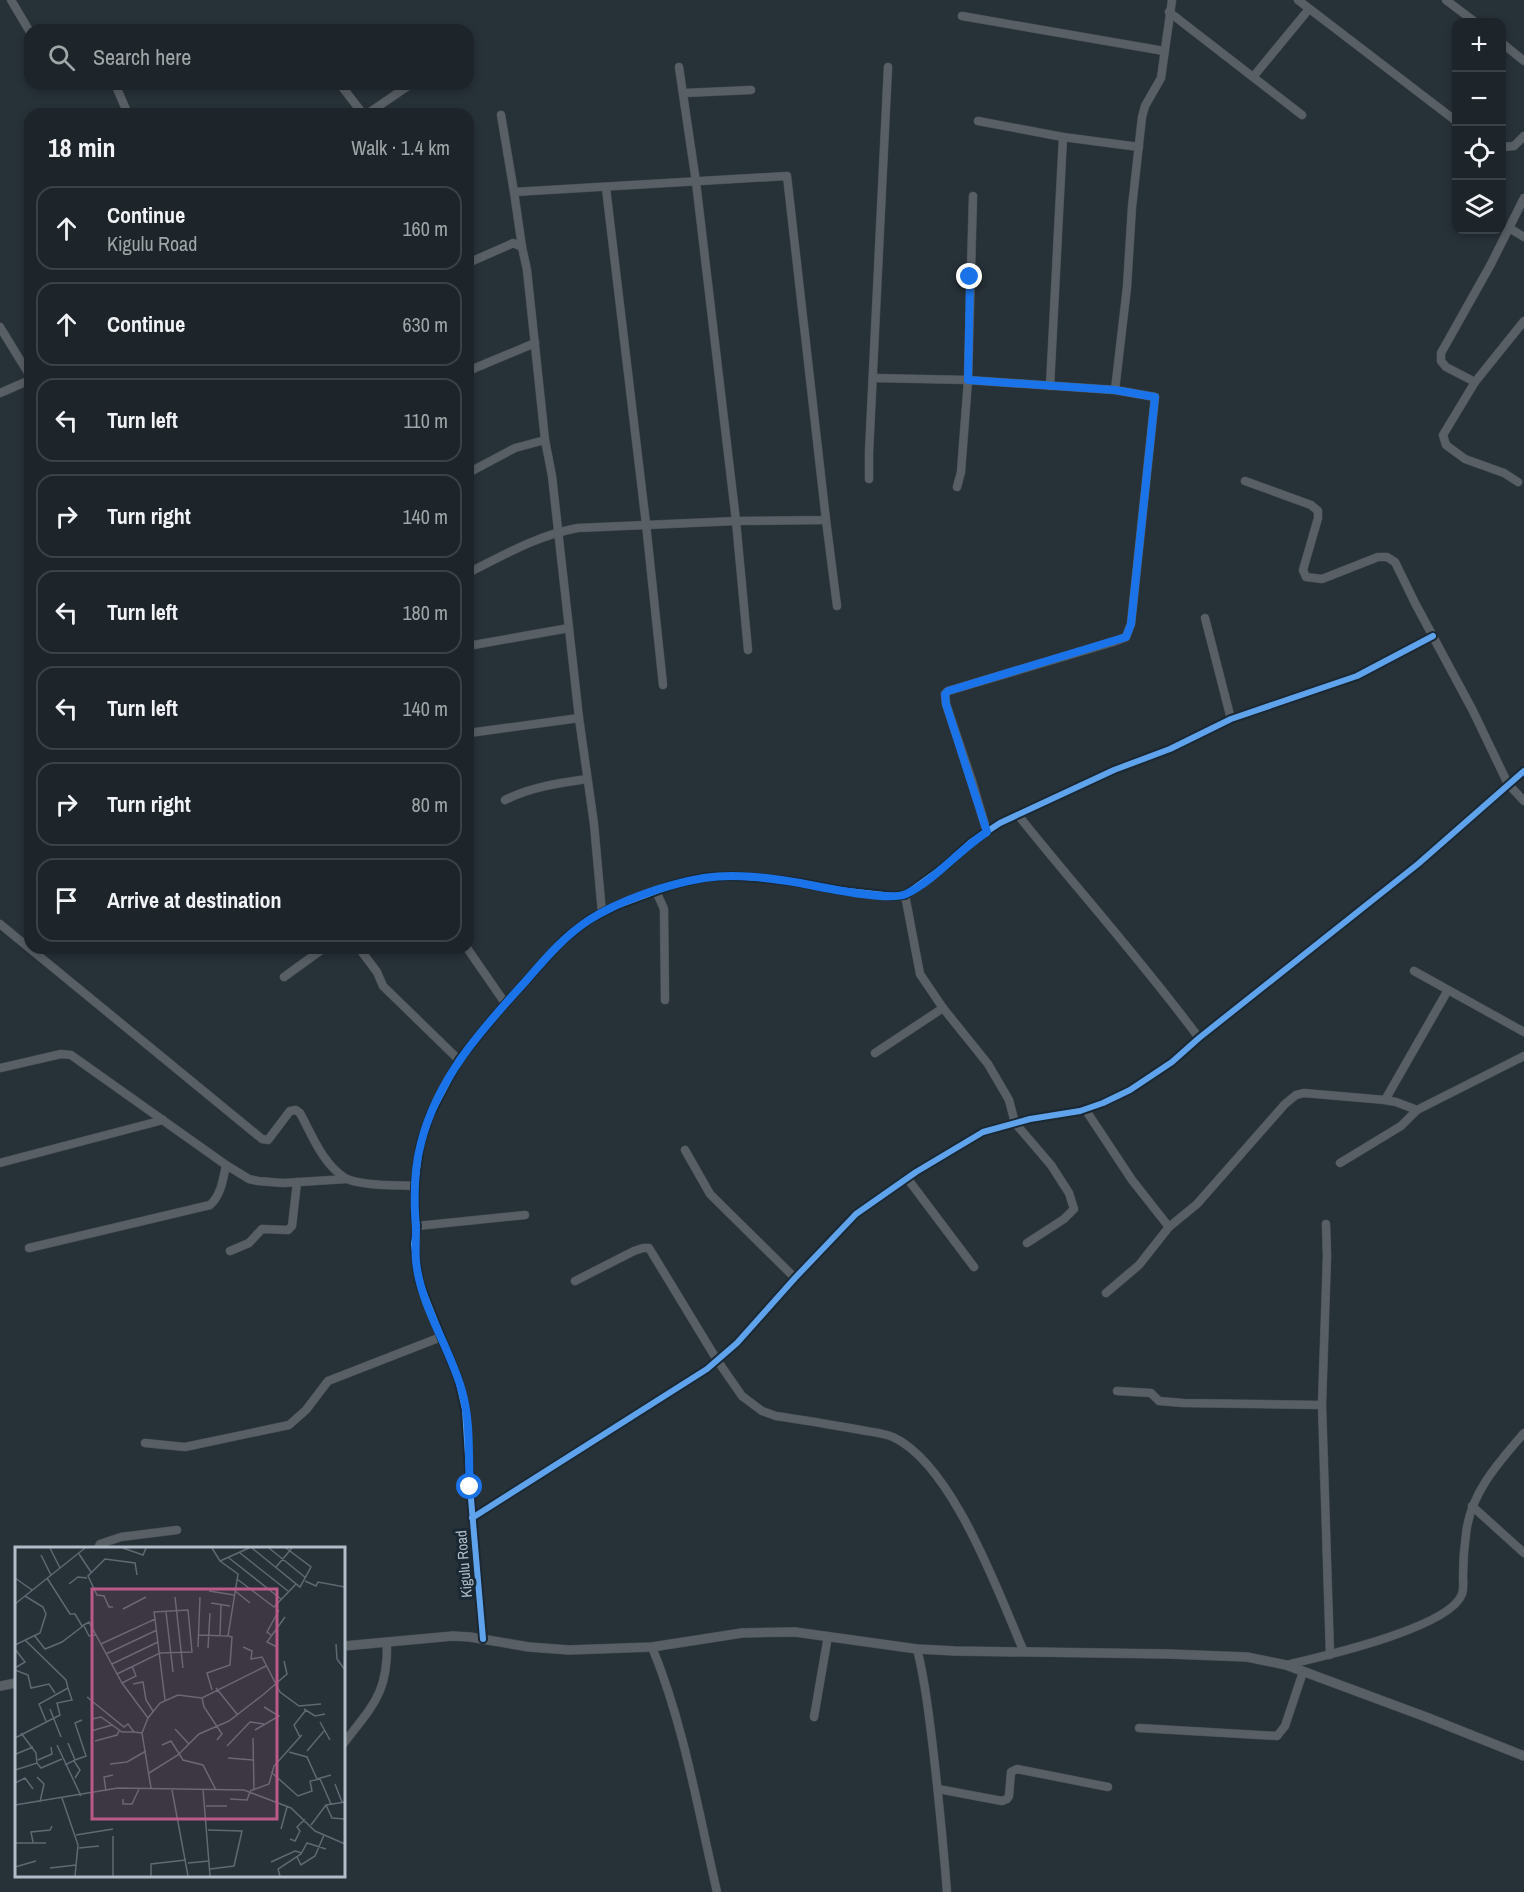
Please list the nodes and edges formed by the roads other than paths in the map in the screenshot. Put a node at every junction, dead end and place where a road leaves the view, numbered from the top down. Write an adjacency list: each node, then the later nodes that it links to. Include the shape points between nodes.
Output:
1 (11, 0): 9 (street)
2 (1172, 0): 6 (street)
3 (1298, 0): 5 (street)
4 (1446, 0): 8 (street)
5 (1310, 9): 15 (street); 26 (street)
6 (1169, 12): 11 (street); 15 (street)
7 (962, 16): 11 (street)
8 (1470, 18)
9 (25, 24)
10 (1506, 47): 12 (street)
11 (1164, 51): 30 (street, via 1161,80 1145,106)
12 (1524, 61)
13 (680, 67): 20 (street)
14 (888, 67): 46 (street)
15 (1253, 77): 25 (street)
16 (118, 90): 21 (street)
17 (344, 90): 22 (street)
18 (402, 90): 23 (street)
19 (751, 90): 20 (street)
20 (684, 93): 32 (street)
21 (125, 108)
22 (360, 108)
23 (374, 108)
24 (501, 115): 34 (street)
25 (1302, 115)
26 (1452, 118)
27 (978, 121): 29 (street)
28 (1524, 136): 31 (street, via 1514,146)
29 (1063, 137): 30 (street); 50 (street)
30 (1139, 147): 51 (street)
31 (1506, 147)
32 (696, 182): 33 (street); 59 (street, via 787,176); 60 (street)
33 (606, 188): 34 (street); 61 (street)
34 (514, 192): 39 (street)
35 (973, 196): 47 (street)
36 (1524, 198): 37 (street)
37 (1509, 228): 38 (street); 49 (street, via 1441,353 1446,368)
38 (1524, 237)
39 (522, 247): 40 (street, via 513,243); 43 (street)
40 (474, 260)
41 (1524, 321): 49 (street)
42 (0, 327): 44 (street)
43 (535, 343): 45 (street); 53 (street)
44 (24, 368)
45 (474, 368)
46 (873, 378): 47 (street); 55 (street)
47 (968, 380): 50 (street); 58 (street)
48 (24, 381): 52 (street)
49 (1475, 382): 57 (street, via 1443,435 1446,445 1465,459)
50 (1050, 386): 51 (street)
51 (1115, 390): 80 (street, via 1155,397 1131,624 1126,637 1113,642 945,694)
52 (0, 393)
53 (545, 440): 54 (street, via 514,448); 62 (street)
54 (474, 470)
55 (869, 479)
56 (1245, 481): 67 (street, via 1318,511 1303,570 1306,577 1322,579 1387,557 1395,562)
57 (1518, 482)
58 (957, 487)
59 (826, 520): 60 (street); 64 (street)
60 (736, 521): 61 (street); 69 (street)
61 (646, 524): 62 (street); 70 (street)
62 (558, 531): 63 (street); 66 (street)
63 (474, 570)
64 (837, 606)
65 (1205, 618): 72 (street)
66 (569, 628): 68 (street); 71 (street)
67 (1433, 636): 72 (street, via 1357,676); 76 (street)
68 (474, 645)
69 (748, 650)
70 (663, 685)
71 (579, 718): 73 (street); 75 (street)
72 (1231, 719): 79 (street)
73 (474, 732)
74 (1524, 771): 76 (street)
75 (587, 779): 77 (street, via 520,792); 83 (street)
76 (1508, 784): 78 (street); 97 (street, via 1418,864)
77 (505, 800)
78 (1524, 801)
79 (1018, 815): 80 (street); 97 (street)
80 (987, 832): 82 (street)
81 (656, 891): 82 (street, Kigulu Road, via 675,884 730,876 797,882 839,891); 83 (street, Kigulu Road); 93 (street, via 664,909)
82 (905, 895): 95 (street, via 920,974)
83 (602, 913): 94 (street, Kigulu Road, via 562,940)
84 (0, 924): 85 (street)
85 (24, 944)
86 (37, 954): 112 (street, via 262,1139 272,1137 291,1111 296,1110 325,1158)
87 (316, 954): 91 (street)
88 (364, 954): 100 (street, via 383,986)
89 (471, 954): 94 (street)
90 (1414, 971): 92 (street)
91 (284, 977)
92 (1448, 990): 96 (street); 102 (street)
93 (665, 1000)
94 (505, 1003): 100 (street, Kigulu Road)
95 (943, 1008): 98 (street); 106 (street, via 988,1064 1009,1100)
96 (1524, 1032)
97 (1199, 1038): 103 (street, via 1130,1090)
98 (875, 1053)
99 (1524, 1056): 104 (street)
100 (459, 1060): 114 (street, Kigulu Road, via 430,1115 420,1145)
101 (0, 1068): 105 (street, via 71,1055)
102 (1385, 1100): 104 (street); 118 (street, via 1296,1095 1197,1204)
103 (1085, 1109): 106 (street); 118 (street)
104 (1417, 1110): 109 (street, via 1401,1126)
105 (163, 1120): 108 (street); 110 (street)
106 (1015, 1123): 111 (street, via 983,1132); 119 (street, via 1051,1165 1074,1209)
107 (685, 1150): 123 (street, via 710,1194)
108 (0, 1163)
109 (1340, 1163)
110 (226, 1165): 113 (street, via 249,1179); 120 (street, via 221,1188 210,1205)
111 (908, 1178): 122 (street); 123 (street, via 856,1214)
112 (347, 1179): 113 (street); 114 (street)
113 (297, 1182): 121 (street, via 292,1226 288,1230 262,1229 249,1243)
114 (415, 1186): 117 (street, Kigulu Road)
115 (525, 1215): 117 (street)
116 (1326, 1224): 129 (street)
117 (417, 1226): 126 (street, Kigulu Road, via 414,1244 419,1281)
118 (1169, 1227): 125 (street, via 1139,1266)
119 (1027, 1244)
120 (29, 1248)
121 (230, 1251)
122 (974, 1267)
123 (795, 1278): 127 (street)
124 (576, 1281): 127 (street, via 634,1251 649,1248)
125 (1106, 1293)
126 (441, 1337): 131 (street, via 328,1381 289,1425 185,1447); 133 (street, Kigulu Road, via 465,1409)
127 (717, 1360): 133 (street); 145 (street, via 742,1396 762,1411 888,1435 912,1448 951,1497 996,1586)
128 (1117, 1391): 129 (street, via 1151,1393 1159,1401)
129 (1322, 1405): 146 (street)
130 (1524, 1433): 132 (street, via 1499,1461)
131 (145, 1443)
132 (1472, 1506): 138 (street); 146 (street, via 1462,1594 1457,1601 1432,1620)
133 (472, 1518): 135 (street, Kigulu Road)
134 (177, 1530): 136 (street, via 121,1537)
135 (475, 1546): 137 (street); 140 (street, Kigulu Road)
136 (98, 1547)
137 (462, 1551)
138 (1524, 1553)
139 (828, 1636): 143 (street, via 763,1632); 144 (street); 151 (street)
140 (483, 1639): 141 (street, via 453,1636); 143 (street, via 569,1650)
141 (387, 1643): 142 (street); 153 (street, via 387,1665 378,1697)
142 (345, 1646)
143 (652, 1647): 157 (street, via 674,1711)
144 (917, 1649): 145 (street); 156 (street)
145 (1023, 1652): 147 (street, via 1247,1657)
146 (1330, 1655): 147 (street)
147 (1286, 1665): 148 (street)
148 (1303, 1672): 152 (street, via 1285,1726 1277,1736); 154 (street)
149 (15, 1683): 150 (street)
150 (0, 1686)
151 (814, 1718)
152 (1139, 1728)
153 (345, 1742)
154 (1524, 1756)
155 (1108, 1787): 156 (street, via 1017,1769 1011,1772 1009,1796 1002,1801)
156 (938, 1789): 158 (street)
157 (717, 1892)
158 (947, 1892)

